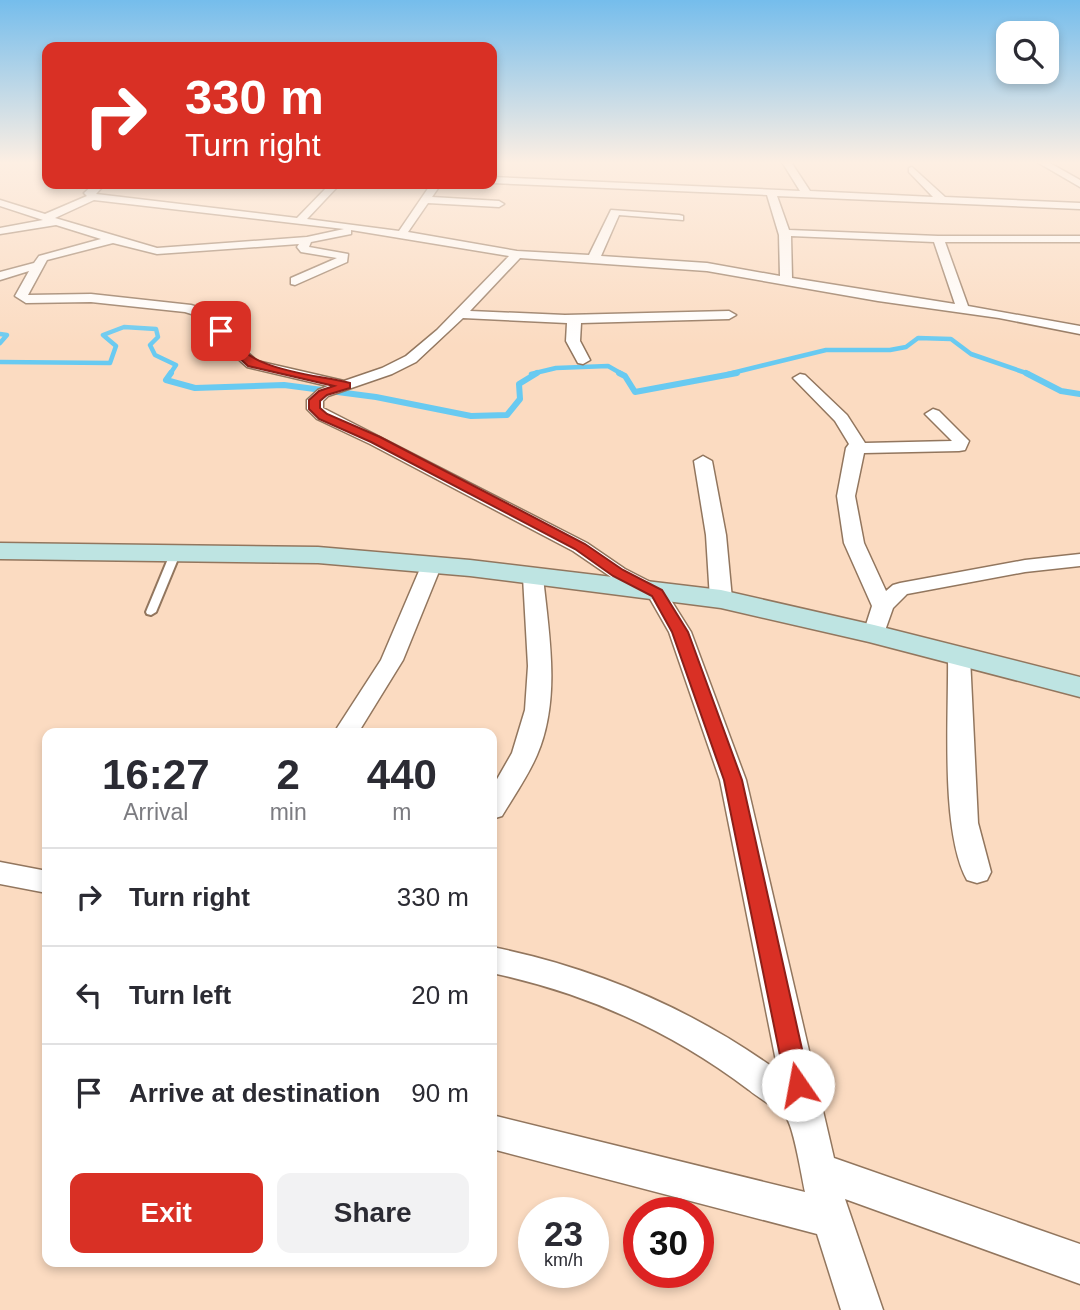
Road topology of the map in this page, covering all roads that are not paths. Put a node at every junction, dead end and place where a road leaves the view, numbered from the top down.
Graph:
1 (36, 223) edge
2 (61, 223) edge
3 (324, 223) edge
4 (409, 223) edge
5 (610, 223) edge
6 (782, 223) edge
7 (1008, 225) dead end
8 (368, 229) junction
9 (0, 231) edge
10 (786, 233) junction
11 (402, 234) junction
12 (1015, 237) junction
13 (938, 239) junction
14 (1080, 239) edge
15 (113, 240) junction
16 (307, 240) junction
17 (517, 254) junction
18 (593, 260) junction
19 (39, 265) junction
20 (0, 276) edge
21 (786, 280) junction
22 (295, 281) dead end
23 (962, 309) junction
24 (458, 314) junction
25 (729, 315) dead end
26 (574, 319) junction
27 (1080, 330) edge
28 (583, 360) dead end
29 (800, 378) dead end
30 (335, 389) junction
31 (933, 414) dead end
32 (854, 448) junction
33 (703, 461) dead end
34 (0, 551) edge
35 (175, 554) junction
36 (1080, 560) edge
37 (432, 564) junction
38 (533, 577) junction
39 (657, 593) junction
40 (720, 599) junction
41 (883, 606) junction
42 (150, 612) dead end
43 (874, 634) junction
44 (958, 657) junction
45 (1080, 687) edge
46 (348, 728) dead end
47 (497, 801) edge
48 (977, 872) dead end
49 (0, 873) edge
50 (42, 880) edge
51 (497, 961) edge
52 (803, 1110) junction
53 (497, 1133) edge
54 (819, 1171) junction
55 (831, 1218) junction
56 (1080, 1264) edge
57 (862, 1310) edge

1 - 9 street
2 - 15 street
3 - 8 street
4 - 11 street
5 - 18 street
6 - 10 street
7 - 12 street
8 - 11 street
8 - 16 street
10 - 13 street
10 - 21 street
11 - 17 street
12 - 13 street
12 - 14 street
13 - 23 street
15 - 16 street
15 - 19 street
16 - 22 street
17 - 18 street
17 - 24 street
18 - 21 street
19 - 20 street
19 - 30 street
21 - 23 street
23 - 27 street
24 - 26 street
24 - 30 street
25 - 26 street
26 - 28 street
29 - 32 street
30 - 39 street
31 - 32 street
32 - 41 street
33 - 40 street
34 - 35 street
35 - 37 street
35 - 42 lane
36 - 41 street
37 - 38 street
37 - 46 street
38 - 39 street
38 - 47 street
39 - 40 street
39 - 52 street
40 - 43 street
41 - 43 street
43 - 44 street
44 - 45 street
44 - 48 street
49 - 50 street
51 - 52 street
52 - 54 street
53 - 55 street
54 - 55 street
54 - 56 street
55 - 57 street

